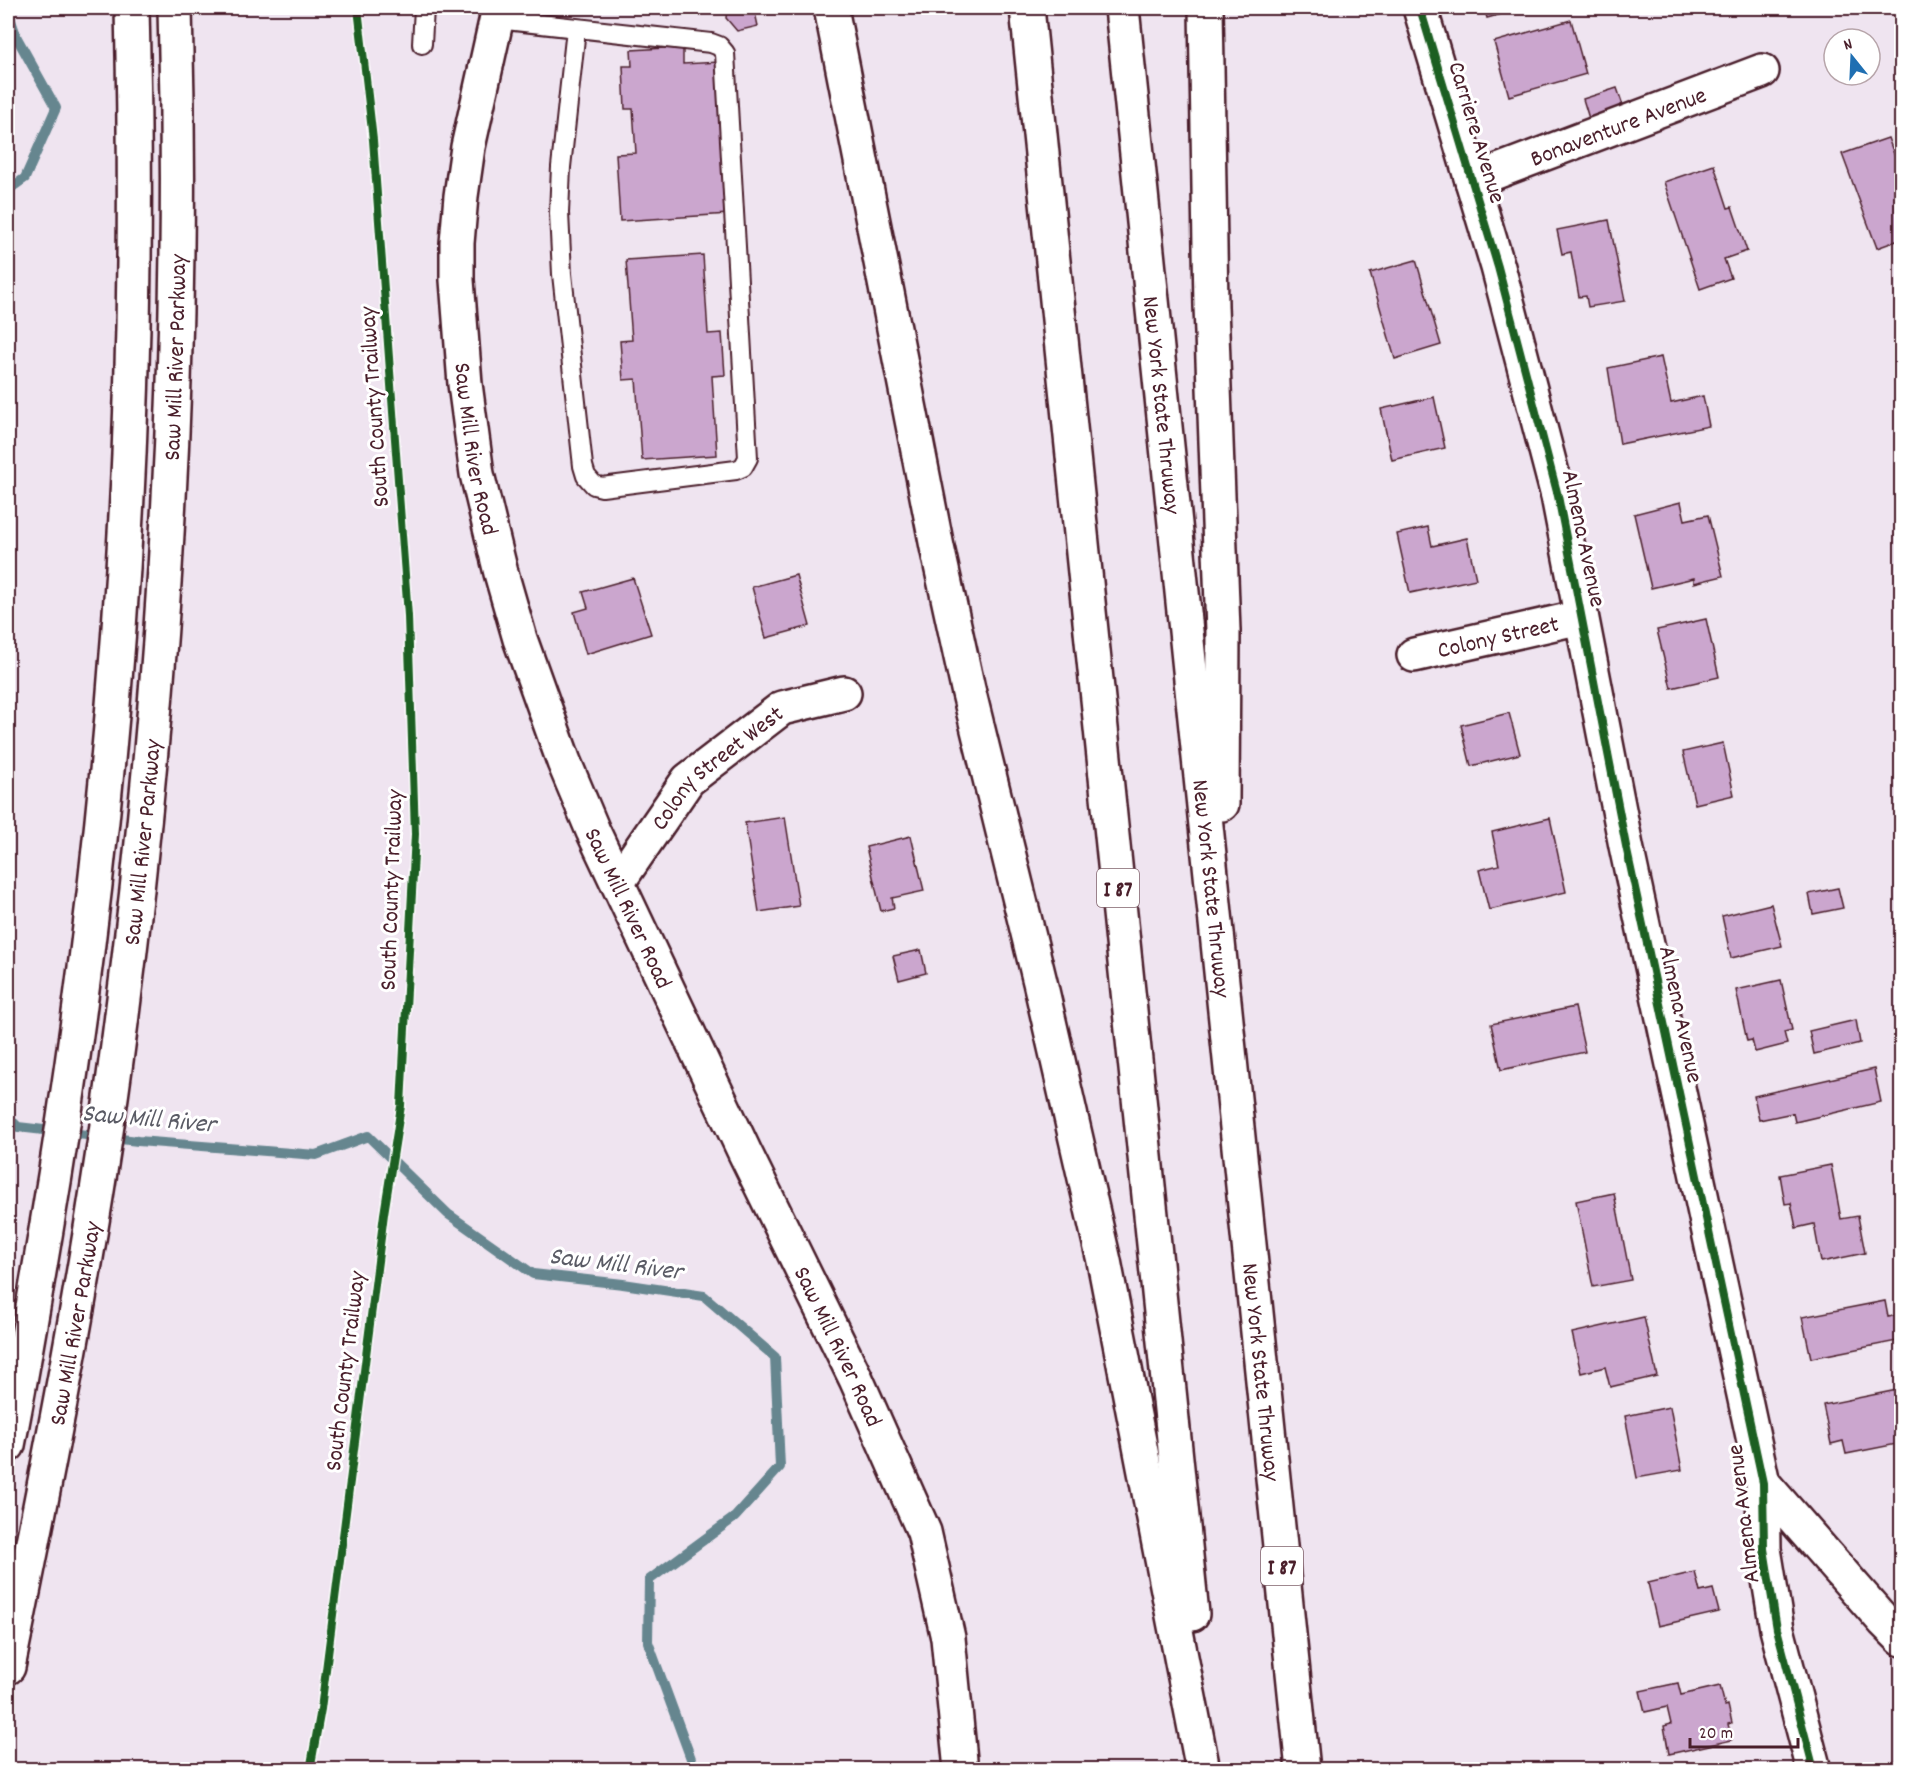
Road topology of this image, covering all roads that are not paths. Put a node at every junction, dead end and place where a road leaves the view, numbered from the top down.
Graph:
1 (132, 8) edge
2 (175, 8) edge
3 (424, 8) edge
4 (831, 8) edge
5 (1027, 8) edge
6 (1122, 8) edge
7 (1206, 8) edge
8 (1420, 8) edge
9 (498, 13) edge
10 (576, 29) junction
11 (422, 44) dead end
12 (1762, 71) dead end
13 (1472, 180) junction
14 (1498, 267) joint
15 (1581, 617) junction
16 (1414, 655) dead end
17 (844, 693) dead end
18 (618, 882) junction
19 (1221, 974) junction
20 (8, 1445) edge
21 (1763, 1483) junction
22 (1902, 1639) edge
23 (8, 1667) edge
24 (961, 1770) edge
25 (1203, 1770) edge
26 (1208, 1770) edge
27 (1303, 1770) edge
28 (1814, 1770) edge

1 - 20 main road, Saw Mill River Parkway
2 - 23 main road, Saw Mill River Parkway
3 - 11 lane
4 - 25 main road
5 - 26 main road, I 87
6 - 19 main road, New York State Thruway / I 87
7 - 19 main road
8 - 13 main road, Carriere Avenue
9 - 10 lane
9 - 18 main road, Saw Mill River Road
10 - 10 lane
12 - 13 main road, Bonaventure Avenue
13 - 14 main road, Carriere Avenue
14 - 15 main road, Almena Avenue
15 - 16 main road, Colony Street
15 - 21 main road, Almena Avenue
17 - 18 main road, Colony Street West
18 - 24 main road, Saw Mill River Road
19 - 27 main road, New York State Thruway / I 87
21 - 22 main road
21 - 28 main road, Almena Avenue

